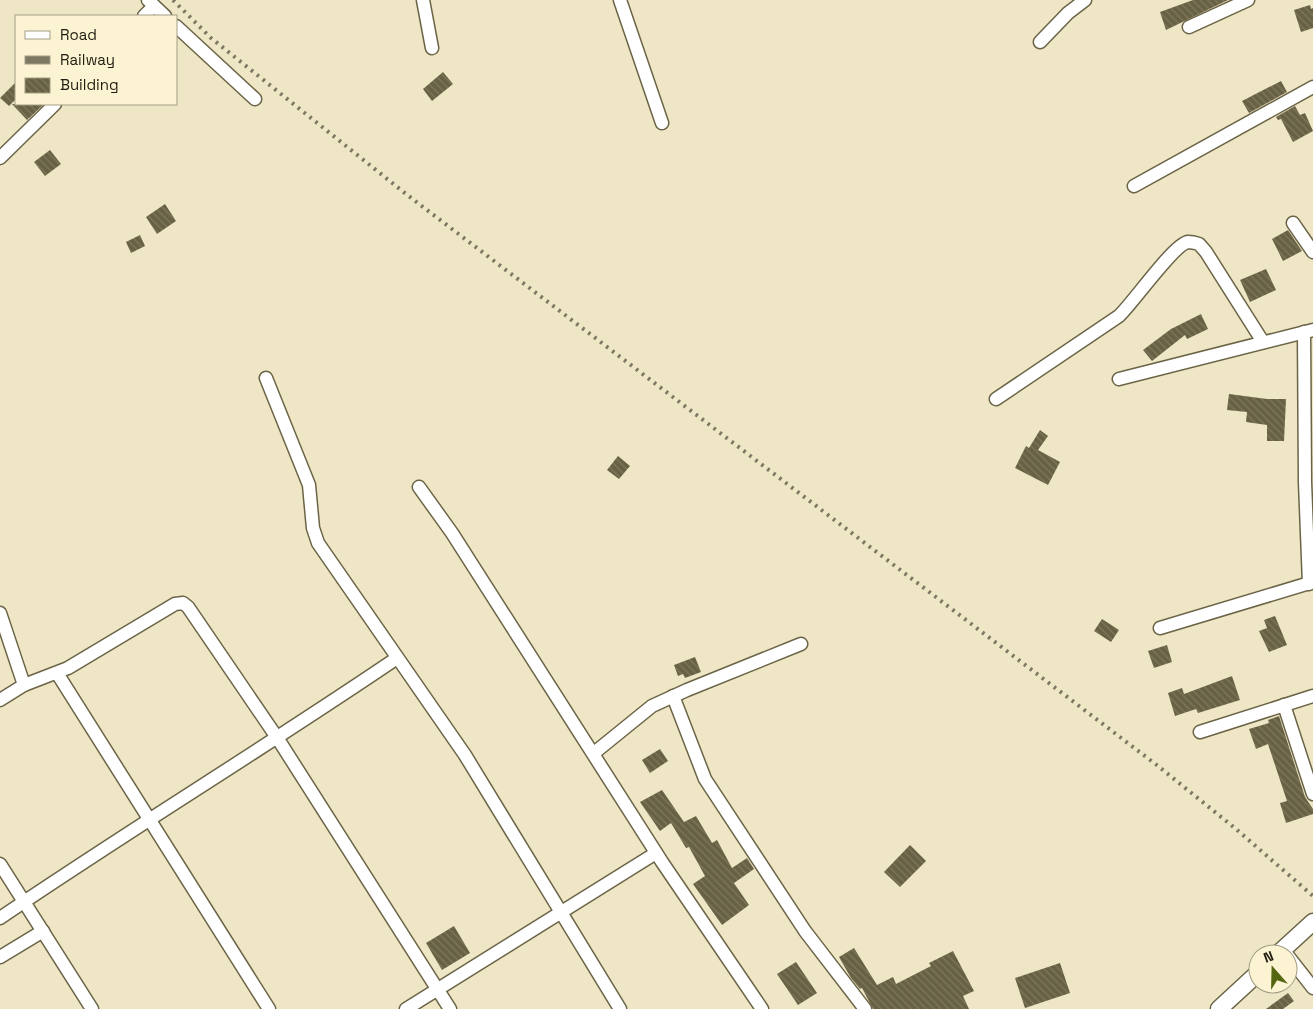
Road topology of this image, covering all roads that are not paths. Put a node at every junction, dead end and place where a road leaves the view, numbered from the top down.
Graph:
1 (422, 0) edge
2 (620, 0) edge
3 (1085, 0) edge
4 (1248, 0) edge
5 (151, 3) edge
6 (145, 15) edge
7 (164, 15) edge
8 (178, 28) edge
9 (1189, 28) dead end
10 (1040, 42) dead end
11 (432, 48) dead end
12 (1313, 87) edge
13 (255, 99) dead end
14 (54, 105) edge
15 (662, 123) dead end
16 (0, 158) edge
17 (1134, 186) dead end
18 (1294, 223) dead end
19 (1313, 252) edge
20 (1308, 331) edge
21 (1263, 342) junction
22 (266, 378) dead end
23 (1119, 380) dead end
24 (996, 399) dead end
25 (418, 487) dead end
26 (1311, 583) edge
27 (0, 612) edge
28 (1160, 628) dead end
29 (801, 644) dead end
30 (397, 658) junction
31 (57, 673) junction
32 (24, 685) junction
33 (673, 696) junction
34 (1313, 696) edge
35 (0, 700) edge
36 (1284, 705) junction
37 (1200, 732) dead end
38 (278, 739) junction
39 (594, 753) junction
40 (1313, 794) edge
41 (148, 820) junction
42 (656, 853) junction
43 (0, 864) edge
44 (24, 901) junction
45 (562, 911) junction
46 (0, 918) edge
47 (1313, 922) edge
48 (43, 930) junction
49 (1292, 944) edge
50 (0, 957) edge
51 (1298, 970) edge
52 (1248, 982) edge
53 (1313, 988) edge
54 (437, 989) junction
55 (92, 1009) edge
56 (269, 1009) edge
57 (406, 1009) edge
58 (450, 1009) edge
59 (620, 1009) edge
60 (762, 1009) edge
61 (865, 1009) edge
62 (1219, 1009) edge

1 - 11 street
2 - 15 street
3 - 10 street
4 - 9 street
5 - 6 street
5 - 7 street
8 - 13 street
12 - 17 street
14 - 16 street
18 - 19 street
20 - 21 street
20 - 26 street
21 - 23 street
21 - 24 street
22 - 30 street
25 - 39 street
26 - 28 street
27 - 32 street
29 - 33 street
30 - 38 street
30 - 45 street
31 - 32 street
31 - 38 street
31 - 41 street
32 - 35 street
33 - 39 street
33 - 61 street
34 - 36 street
36 - 37 street
36 - 40 street
38 - 41 street
38 - 54 street
39 - 42 street
41 - 44 street
41 - 56 street
42 - 45 street
42 - 60 street
43 - 44 street
44 - 46 street
44 - 48 street
45 - 54 street
45 - 59 street
47 - 49 street
48 - 50 street
48 - 55 street
51 - 53 street
52 - 62 street
54 - 57 street
54 - 58 street

